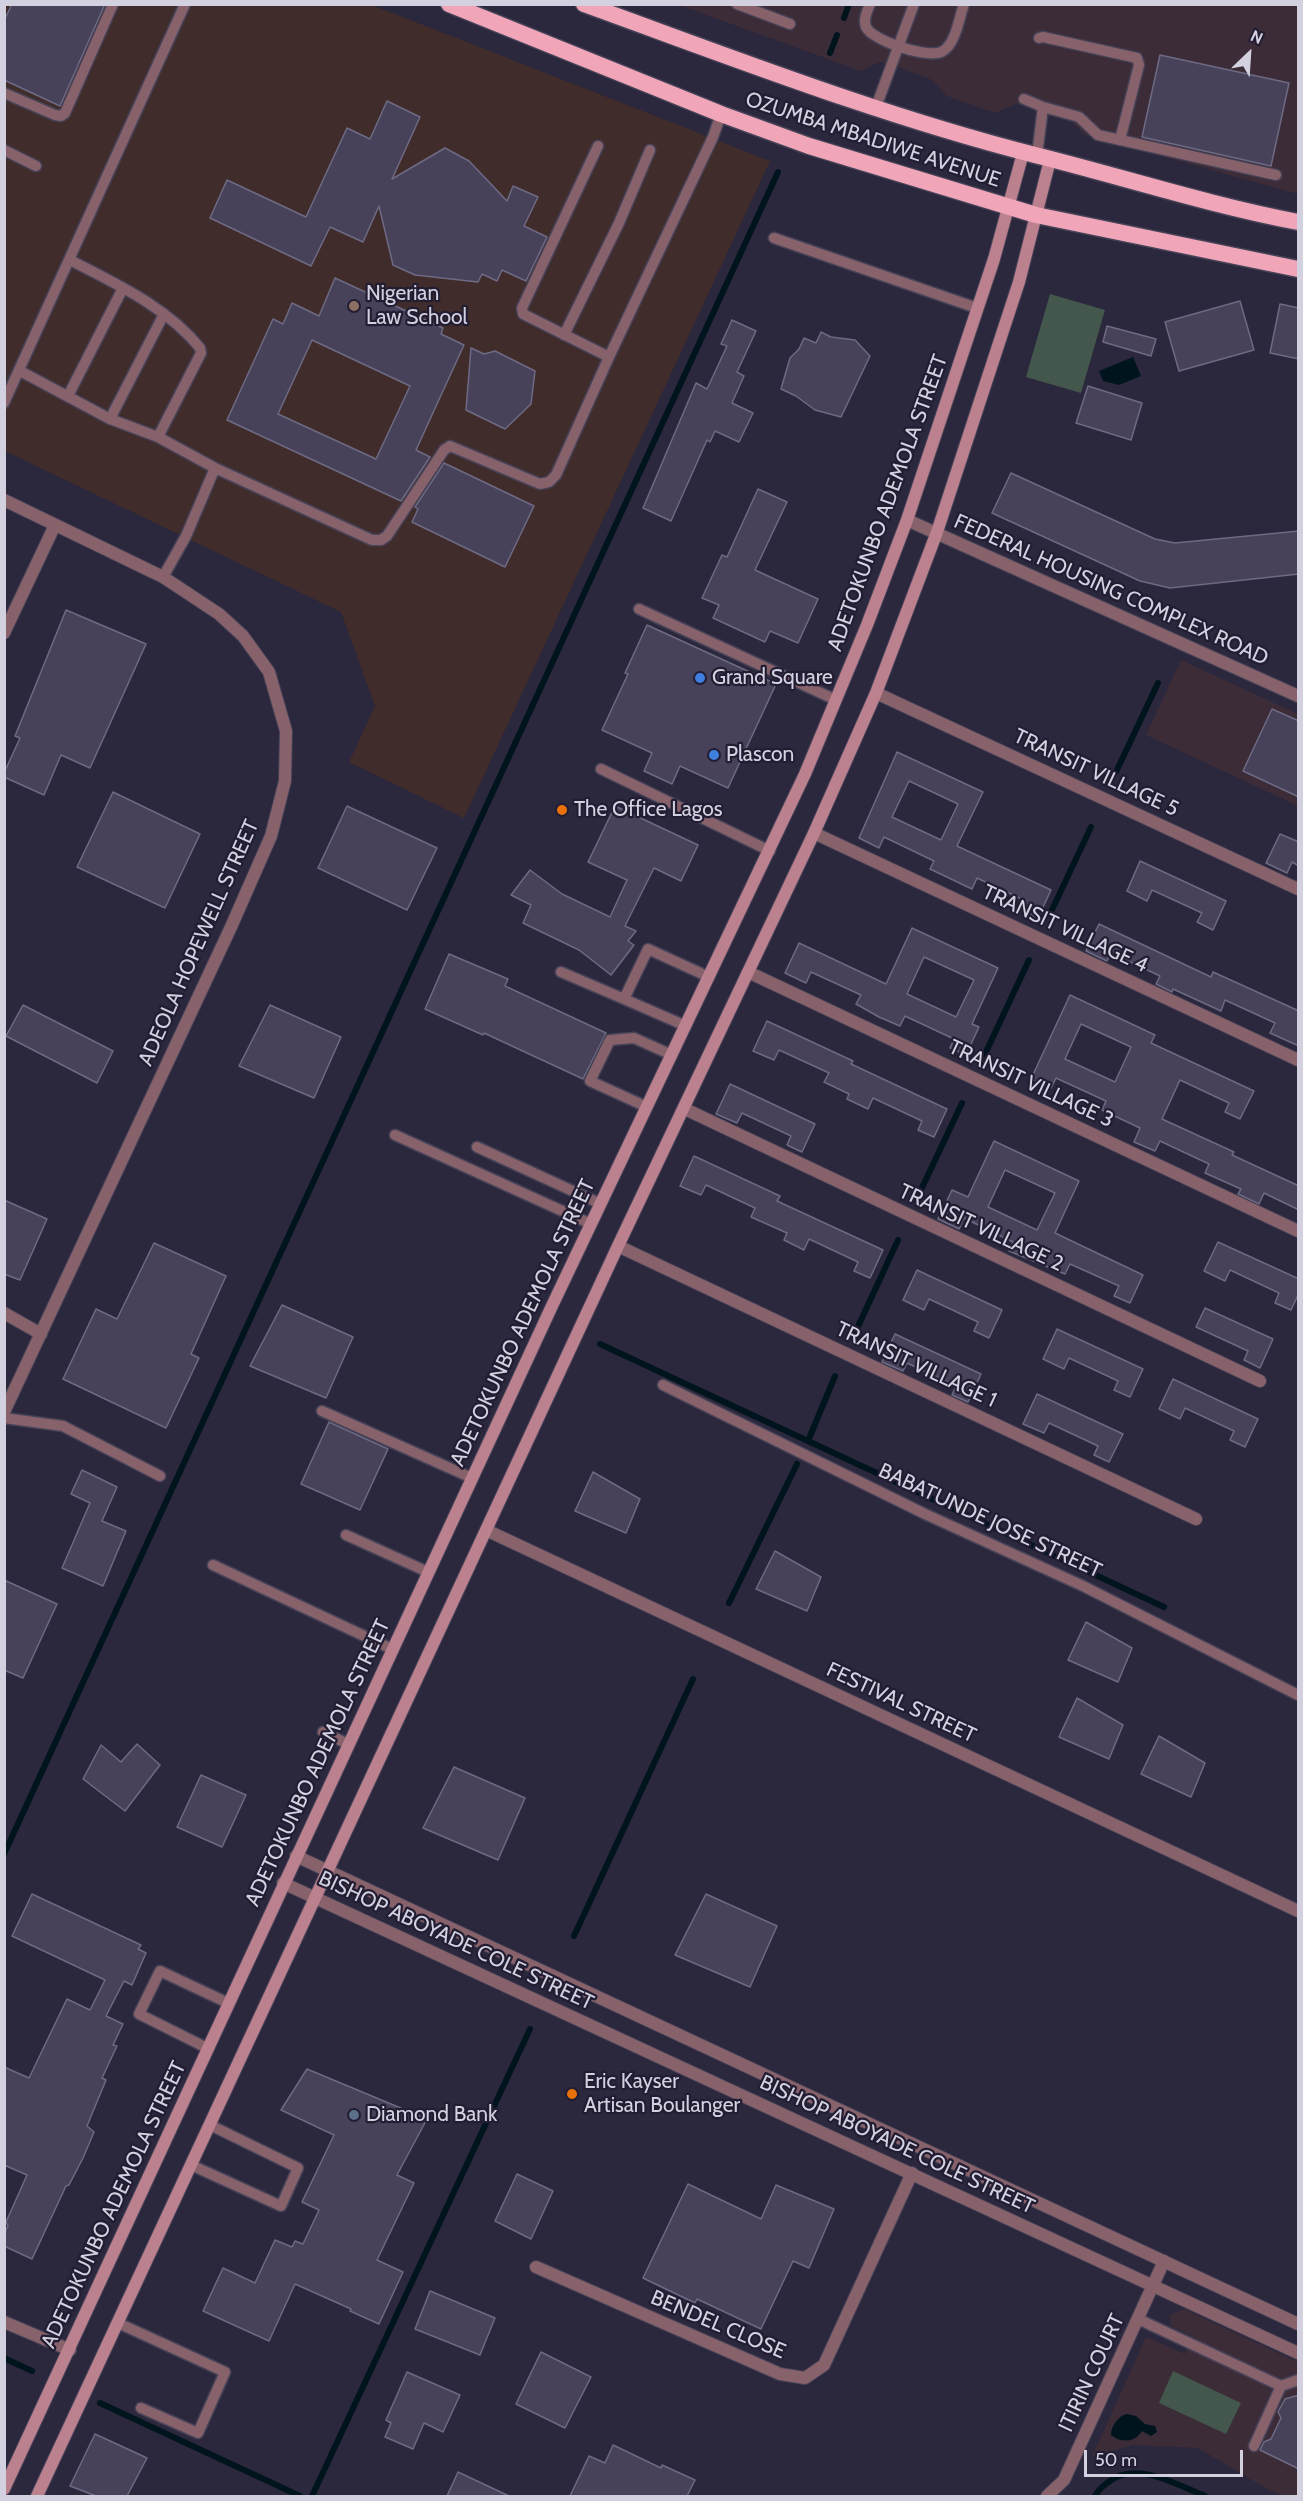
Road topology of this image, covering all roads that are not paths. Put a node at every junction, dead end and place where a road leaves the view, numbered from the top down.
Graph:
1 (113, 4) edge
2 (185, 4) edge
3 (449, 4) edge
4 (584, 4) edge
5 (737, 4) edge
6 (870, 4) edge
7 (914, 4) edge
8 (964, 4) edge
9 (790, 24) dead end
10 (1039, 39) dead end
11 (899, 46) junction
12 (4, 93) edge
13 (1024, 99) dead end
14 (876, 107) junction
15 (1043, 107) junction
16 (721, 114) junction
17 (1120, 140) junction
18 (598, 146) dead end
19 (4, 150) edge
20 (650, 150) dead end
21 (1036, 156) junction
22 (36, 166) dead end
23 (1276, 176) dead end
24 (1008, 207) junction
25 (1036, 215) junction
26 (1299, 222) edge
27 (774, 238) dead end
28 (70, 260) junction
29 (1299, 269) edge
30 (123, 288) junction
31 (977, 308) junction
32 (164, 314) junction
33 (564, 335) junction
34 (609, 357) junction
35 (20, 370) junction
36 (68, 396) junction
37 (4, 403) edge
38 (110, 419) junction
39 (158, 437) junction
40 (215, 468) junction
41 (4, 500) edge
42 (907, 520) junction
43 (56, 525) junction
44 (937, 532) junction
45 (164, 578) junction
46 (639, 609) dead end
47 (4, 633) edge
48 (876, 693) junction
49 (1299, 696) edge
50 (836, 700) junction
51 (601, 770) dead end
52 (814, 833) junction
53 (770, 851) junction
54 (1299, 889) edge
55 (561, 972) dead end
56 (748, 972) junction
57 (709, 977) junction
58 (624, 999) junction
59 (686, 1026) junction
60 (672, 1055) junction
61 (1299, 1060) edge
62 (647, 1107) junction
63 (684, 1109) junction
64 (395, 1135) dead end
65 (477, 1147) dead end
66 (601, 1204) junction
67 (591, 1224) junction
68 (1299, 1231) edge
69 (618, 1246) junction
70 (4, 1313) edge
71 (41, 1334) junction
72 (1260, 1381) dead end
73 (663, 1385) dead end
74 (322, 1411) dead end
75 (4, 1412) edge
76 (4, 1418) edge
77 (160, 1476) dead end
78 (472, 1478) junction
79 (1196, 1519) dead end
80 (486, 1530) junction
81 (346, 1535) dead end
82 (213, 1565) dead end
83 (428, 1572) junction
84 (392, 1648) junction
85 (1299, 1695) edge
86 (323, 1732) dead end
87 (348, 1744) junction
88 (296, 1856) junction
89 (328, 1871) junction
90 (283, 1883) junction
91 (315, 1898) junction
92 (1299, 1911) edge
93 (228, 2003) junction
94 (207, 2048) junction
95 (210, 2125) junction
96 (191, 2165) junction
97 (912, 2173) junction
98 (1164, 2260) junction
99 (536, 2267) dead end
100 (1152, 2285) junction
101 (1138, 2319) junction
102 (4, 2322) edge
103 (118, 2322) junction
104 (1299, 2324) edge
105 (70, 2350) junction
106 (1299, 2353) edge
107 (1299, 2380) edge
108 (1281, 2386) junction
109 (141, 2408) dead end
110 (1254, 2446) dead end
111 (4, 2488) edge
112 (37, 2496) edge
113 (1047, 2496) edge

1 - 12 lane
2 - 28 lane
3 - 16 highway, OZUMBA MBADIWE AVENUE
4 - 14 highway, OZUMBA MBADIWE AVENUE
5 - 9 lane
6 - 11 lane
7 - 11 lane
8 - 11 lane
10 - 17 lane
11 - 14 lane
13 - 15 lane
14 - 21 highway, OZUMBA MBADIWE AVENUE
15 - 17 lane
15 - 21 lane
16 - 24 highway, OZUMBA MBADIWE AVENUE
16 - 34 lane
17 - 23 lane
18 - 33 lane
19 - 22 lane
20 - 33 lane
21 - 24 main road, ADETOKUNBO ADEMOLA STREET
21 - 25 main road
21 - 26 highway, OZUMBA MBADIWE AVENUE
24 - 25 highway, OZUMBA MBADIWE AVENUE
24 - 31 main road, ADETOKUNBO ADEMOLA STREET
25 - 29 highway, OZUMBA MBADIWE AVENUE
25 - 44 main road
27 - 31 lane
28 - 30 lane
28 - 35 lane
30 - 32 lane
30 - 36 lane
31 - 42 main road, ADETOKUNBO ADEMOLA STREET
32 - 38 lane
32 - 39 lane
33 - 34 lane
34 - 40 lane
35 - 36 lane
35 - 37 lane
36 - 38 lane
38 - 39 lane
39 - 40 lane
40 - 45 lane
41 - 43 street, ADEOLA HOPEWELL STREET
42 - 44 street, FEDERAL HOUSING COMPLEX ROAD
42 - 50 main road, ADETOKUNBO ADEMOLA STREET
43 - 45 street, ADEOLA HOPEWELL STREET
43 - 47 street
44 - 48 main road
44 - 49 street, FEDERAL HOUSING COMPLEX ROAD
45 - 71 street, ADEOLA HOPEWELL STREET
46 - 50 lane
48 - 52 main road
48 - 54 street, TRANSIT VILLAGE 5
50 - 53 main road, ADETOKUNBO ADEMOLA STREET
51 - 53 lane
52 - 56 main road
52 - 61 street, TRANSIT VILLAGE 4
53 - 57 main road, ADETOKUNBO ADEMOLA STREET
55 - 58 lane
56 - 63 main road
56 - 68 street, TRANSIT VILLAGE 3
57 - 58 lane
57 - 59 main road, ADETOKUNBO ADEMOLA STREET
58 - 59 lane
59 - 60 main road, ADETOKUNBO ADEMOLA STREET
60 - 62 main road, ADETOKUNBO ADEMOLA STREET
60 - 62 lane
62 - 66 main road, ADETOKUNBO ADEMOLA STREET
63 - 69 main road
63 - 72 street, TRANSIT VILLAGE 2
64 - 67 lane
65 - 66 lane
66 - 67 main road, ADETOKUNBO ADEMOLA STREET
67 - 78 main road, ADETOKUNBO ADEMOLA STREET
69 - 79 street, TRANSIT VILLAGE 1
69 - 80 main road
70 - 71 street
71 - 75 street, ADEOLA HOPEWELL STREET
73 - 85 lane, BABATUNDE JOSE STREET
74 - 78 lane
76 - 77 lane
78 - 83 main road, ADETOKUNBO ADEMOLA STREET
80 - 89 main road
80 - 92 street, FESTIVAL STREET
81 - 83 lane
82 - 84 lane
83 - 84 main road, ADETOKUNBO ADEMOLA STREET
84 - 87 main road, ADETOKUNBO ADEMOLA STREET
86 - 87 lane
87 - 88 main road, ADETOKUNBO ADEMOLA STREET
88 - 89 street, BISHOP ABOYADE COLE STREET
88 - 90 main road, ADETOKUNBO ADEMOLA STREET
89 - 91 main road
89 - 98 street, BISHOP ABOYADE COLE STREET
90 - 91 street, BISHOP ABOYADE COLE STREET
90 - 93 main road, ADETOKUNBO ADEMOLA STREET
91 - 95 main road
91 - 97 street, BISHOP ABOYADE COLE STREET
93 - 94 main road, ADETOKUNBO ADEMOLA STREET
93 - 94 lane
94 - 105 main road, ADETOKUNBO ADEMOLA STREET
95 - 96 main road
95 - 96 lane
96 - 103 main road
97 - 99 street, BENDEL CLOSE
97 - 100 street, BISHOP ABOYADE COLE STREET
98 - 100 street, ITIRIN COURT
98 - 104 street, BISHOP ABOYADE COLE STREET
100 - 101 street, ITIRIN COURT
100 - 106 street, BISHOP ABOYADE COLE STREET
101 - 108 lane
101 - 113 street, ITIRIN COURT
102 - 105 street
103 - 109 lane
103 - 112 main road
105 - 111 main road, ADETOKUNBO ADEMOLA STREET
107 - 108 lane
108 - 110 lane

